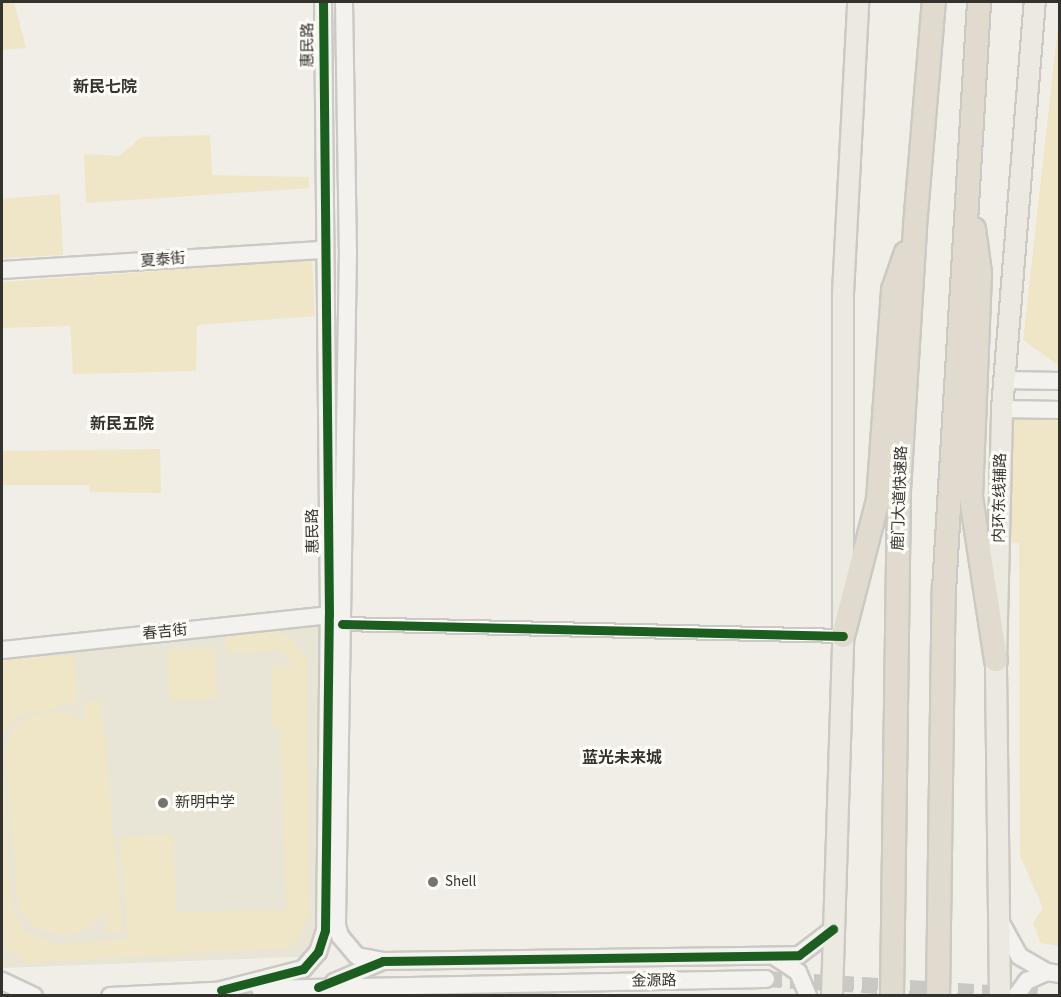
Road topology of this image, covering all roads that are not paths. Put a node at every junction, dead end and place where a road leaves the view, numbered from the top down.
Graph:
1 (323, 2) edge
2 (344, 2) edge
3 (858, 2) edge
4 (934, 2) edge
5 (979, 2) edge
6 (1035, 2) edge
7 (967, 181) junction
8 (915, 226) junction
9 (324, 250) junction
10 (2, 270) edge
11 (1004, 380) junction
12 (1059, 381) edge
13 (1002, 409) junction
14 (1059, 410) edge
15 (335, 619) junction
16 (843, 636) junction
17 (2, 650) edge
18 (996, 660) junction
19 (1001, 923) junction
20 (833, 929) junction
21 (774, 956) junction
22 (383, 961) junction
23 (1053, 973) edge
24 (766, 979) tunnel mouth
25 (2, 981) edge
26 (318, 987) junction
27 (220, 990) junction
28 (34, 996) edge
29 (111, 996) edge
30 (808, 996) edge
31 (832, 996) edge
32 (892, 996) edge
33 (938, 996) edge
34 (1000, 996) edge
35 (1016, 996) edge

1 - 9 street, 惠民路
2 - 15 street, 惠民路
3 - 16 main road
4 - 8 highway, 鹿门大道快速路
5 - 7 highway
6 - 11 main road, 内环东线辅路
7 - 18 highway
7 - 33 highway
8 - 16 highway
8 - 32 highway, 鹿门大道快速路
9 - 10 street, 夏泰街
9 - 15 street, 惠民路
11 - 12 street
11 - 13 main road, 内环东线辅路
13 - 14 street
13 - 18 main road, 内环东线辅路
15 - 16 street
15 - 17 street, 春吉街
15 - 22 street, 惠民路
15 - 27 street, 惠民路
16 - 20 main road
18 - 19 main road, 内环东线辅路
19 - 23 street
19 - 34 main road, 内环东线辅路
20 - 21 street
20 - 31 main road
21 - 22 street
21 - 30 street
22 - 26 street
23 - 35 street
24 - 26 street, 金源路
25 - 28 street
26 - 27 street, 金源路
27 - 29 street, 金源路

